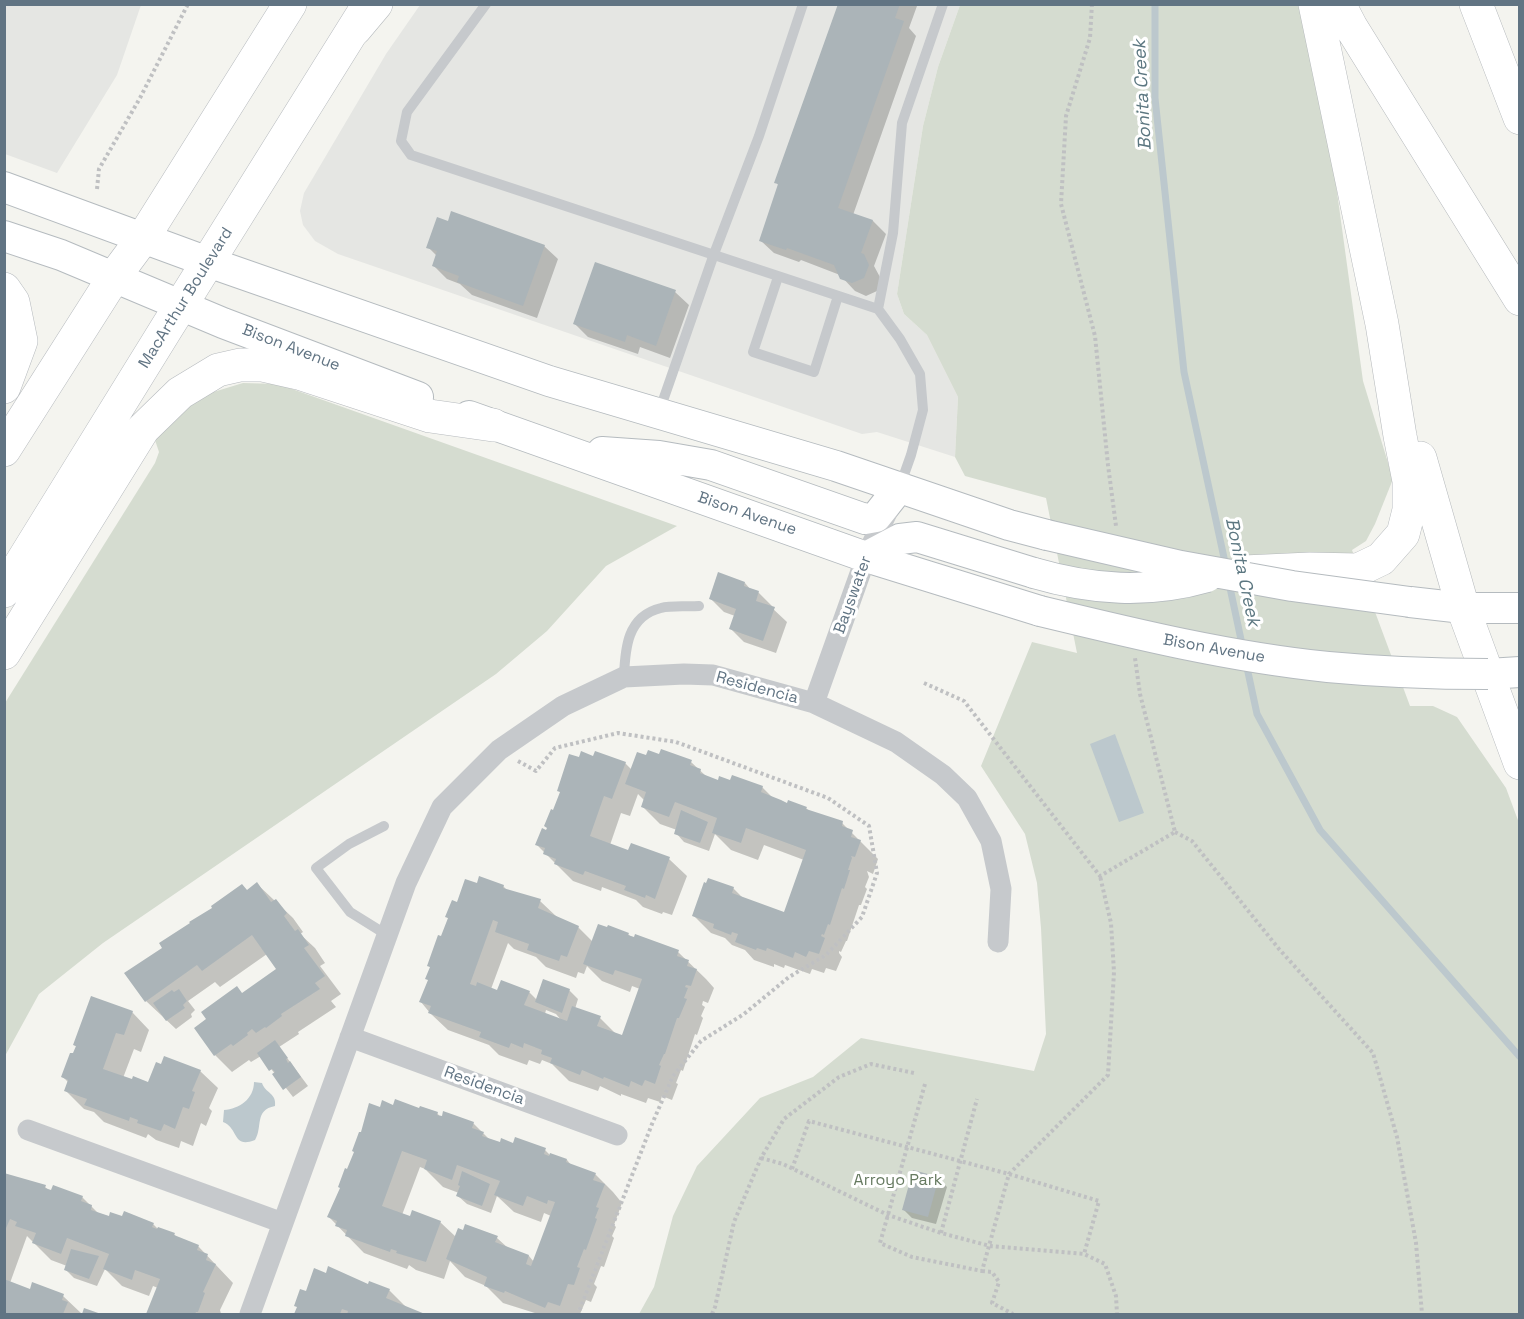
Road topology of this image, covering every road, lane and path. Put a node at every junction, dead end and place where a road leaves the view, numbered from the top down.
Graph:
1 (188, 4) edge
2 (290, 4) edge
3 (376, 4) edge
4 (486, 4) edge
5 (803, 4) edge
6 (943, 4) edge
7 (1315, 4) edge
8 (1340, 4) edge
9 (1476, 4) edge
10 (362, 17) edge
11 (1520, 118) edge
12 (4, 187) edge
13 (97, 189) dead end
14 (4, 236) edge
15 (143, 238) junction
16 (714, 254) junction
17 (208, 262) junction
18 (114, 277) junction
19 (778, 277) junction
20 (4, 289) edge
21 (838, 296) junction
22 (1520, 299) edge
23 (180, 305) junction
24 (878, 309) junction
25 (1382, 324) junction
26 (4, 387) edge
27 (658, 412) junction
28 (493, 425) junction
29 (4, 450) edge
30 (565, 451) junction
31 (898, 488) junction
32 (866, 557) junction
33 (1221, 573) junction
34 (4, 591) edge
35 (699, 606) dead end
36 (1463, 608) junction
37 (1520, 609) edge
38 (4, 653) edge
39 (1504, 673) edge
40 (624, 677) junction
41 (814, 704) junction
42 (1520, 763) edge
43 (536, 771) dead end
44 (384, 826) dead end
45 (1175, 832) dead end
46 (1100, 876) dead end
47 (387, 935) junction
48 (998, 942) dead end
49 (351, 1037) junction
50 (914, 1073) dead end
51 (925, 1084) dead end
52 (977, 1099) dead end
53 (28, 1130) dead end
54 (617, 1135) dead end
55 (907, 1147) junction
56 (761, 1158) junction
57 (959, 1161) junction
58 (792, 1169) junction
59 (1009, 1174) junction
60 (888, 1215) junction
61 (283, 1223) junction
62 (940, 1233) junction
63 (990, 1246) junction
64 (1084, 1254) junction
65 (982, 1271) junction
66 (250, 1314) edge
67 (578, 1314) edge
68 (712, 1314) edge
69 (1013, 1314) edge
70 (1117, 1314) edge
71 (1422, 1314) edge

1 - 13 path
2 - 15 main road
3 - 10 main road, MacArthur Boulevard
4 - 16 lane
5 - 16 lane
6 - 24 lane
7 - 25 main road
8 - 22 main road
9 - 11 main road
10 - 17 main road, MacArthur Boulevard
12 - 15 main road
14 - 18 main road, Bison Avenue
15 - 17 main road
15 - 18 main road
16 - 19 lane
16 - 27 lane
17 - 23 main road, MacArthur Boulevard
17 - 27 main road
18 - 23 main road, Bison Avenue
18 - 29 main road
19 - 21 lane
19 - 21 lane
20 - 26 main road
21 - 24 lane
23 - 28 main road, Bison Avenue
23 - 34 main road, MacArthur Boulevard
24 - 31 lane
25 - 33 main road, bridge
25 - 36 main road
27 - 31 main road
28 - 30 main road, Bison Avenue
28 - 38 main road
30 - 31 main road
30 - 32 main road, Bison Avenue
31 - 32 street, Bayswater
31 - 33 main road, bridge
32 - 33 main road, bridge
32 - 39 main road, Bison Avenue, bridge
32 - 41 street, Bayswater
33 - 36 main road, bridge
35 - 40 lane
36 - 37 main road
36 - 39 main road
39 - 42 main road
40 - 41 street, Residencia
40 - 47 street, Residencia
41 - 48 street, Residencia
43 - 67 path
44 - 47 lane
45 - 71 path
46 - 59 path
47 - 49 street, Residencia
49 - 54 street, Residencia
49 - 61 street, Residencia
50 - 56 path
51 - 55 path
52 - 57 path
53 - 61 street
55 - 57 path
55 - 58 path
55 - 60 path
56 - 58 path
56 - 68 path
57 - 59 path
57 - 62 path
58 - 60 path
59 - 63 path
59 - 64 path
60 - 62 path
60 - 65 path
61 - 66 street, Residencia
62 - 63 path
63 - 64 path
63 - 65 path
64 - 70 path
65 - 69 path

